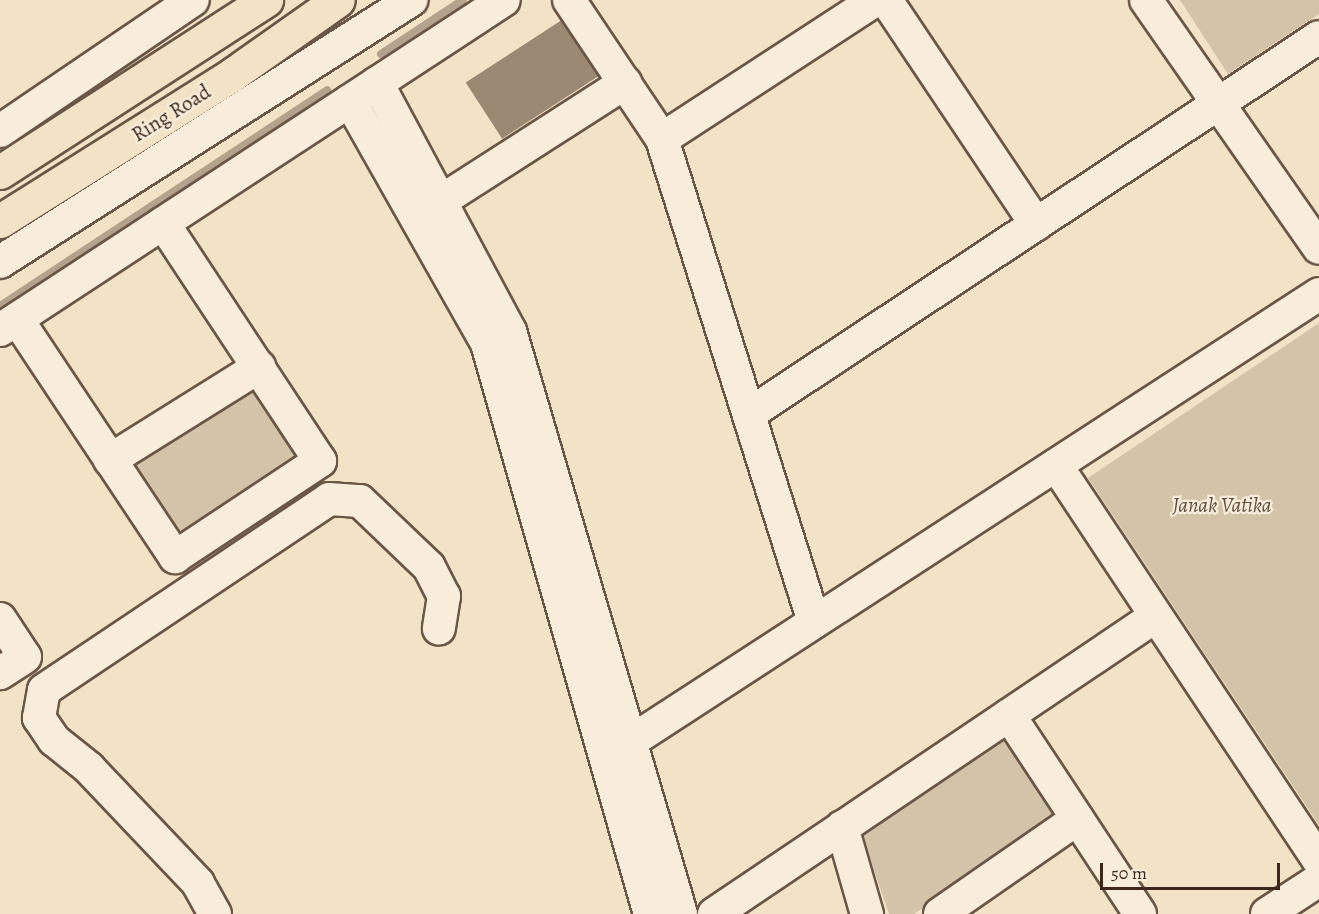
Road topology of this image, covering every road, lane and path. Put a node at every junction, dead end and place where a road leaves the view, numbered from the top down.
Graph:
1 (193, 0) edge
2 (266, 0) edge
3 (338, 0) edge
4 (412, 0) edge
5 (504, 0) edge
6 (569, 0) edge
7 (874, 0) edge
8 (886, 0) edge
9 (1146, 0) edge
10 (1319, 37) edge
11 (377, 83) junction
12 (625, 83) junction
13 (350, 100) junction
14 (1218, 104) junction
15 (0, 131) edge
16 (662, 139) junction
17 (0, 172) edge
18 (441, 201) junction
19 (0, 221) edge
20 (163, 223) junction
21 (1036, 224) junction
22 (1319, 248) edge
23 (0, 262) edge
24 (1319, 294) edge
25 (9, 324) edge
26 (259, 367) junction
27 (749, 414) junction
28 (110, 460) junction
29 (1056, 465) junction
30 (1156, 616) junction
31 (0, 619) edge
32 (814, 622) junction
33 (439, 629) dead end
34 (0, 673) edge
35 (1009, 715) junction
36 (630, 742) junction
37 (605, 758) junction
38 (1077, 819) junction
39 (842, 827) junction
40 (1319, 861) edge
41 (1319, 880) edge
42 (215, 914) edge
43 (650, 914) edge
44 (681, 914) edge
45 (714, 914) edge
46 (867, 914) edge
47 (940, 914) edge
48 (1140, 914) edge
49 (1267, 914) edge

1 - 15 street
2 - 17 highway, Ring Road
3 - 19 highway, Ring Road
4 - 23 street
5 - 11 street
6 - 12 street
7 - 16 street
8 - 21 street
9 - 14 street
10 - 14 street
11 - 13 street
11 - 18 street
12 - 16 street
12 - 18 street
13 - 20 street
13 - 37 street
14 - 21 street
14 - 22 street
16 - 27 street
18 - 36 street
20 - 25 street
20 - 26 street
21 - 27 street
24 - 29 street
25 - 28 street
26 - 28 street
26 - 28 street
27 - 32 street
29 - 30 street
29 - 32 street
30 - 35 street
30 - 40 street
31 - 34 street
32 - 36 street
33 - 42 street
35 - 38 street
35 - 39 street
36 - 37 street
36 - 44 street
37 - 43 street
38 - 47 street
38 - 48 street
39 - 45 street
39 - 46 street
41 - 49 street

